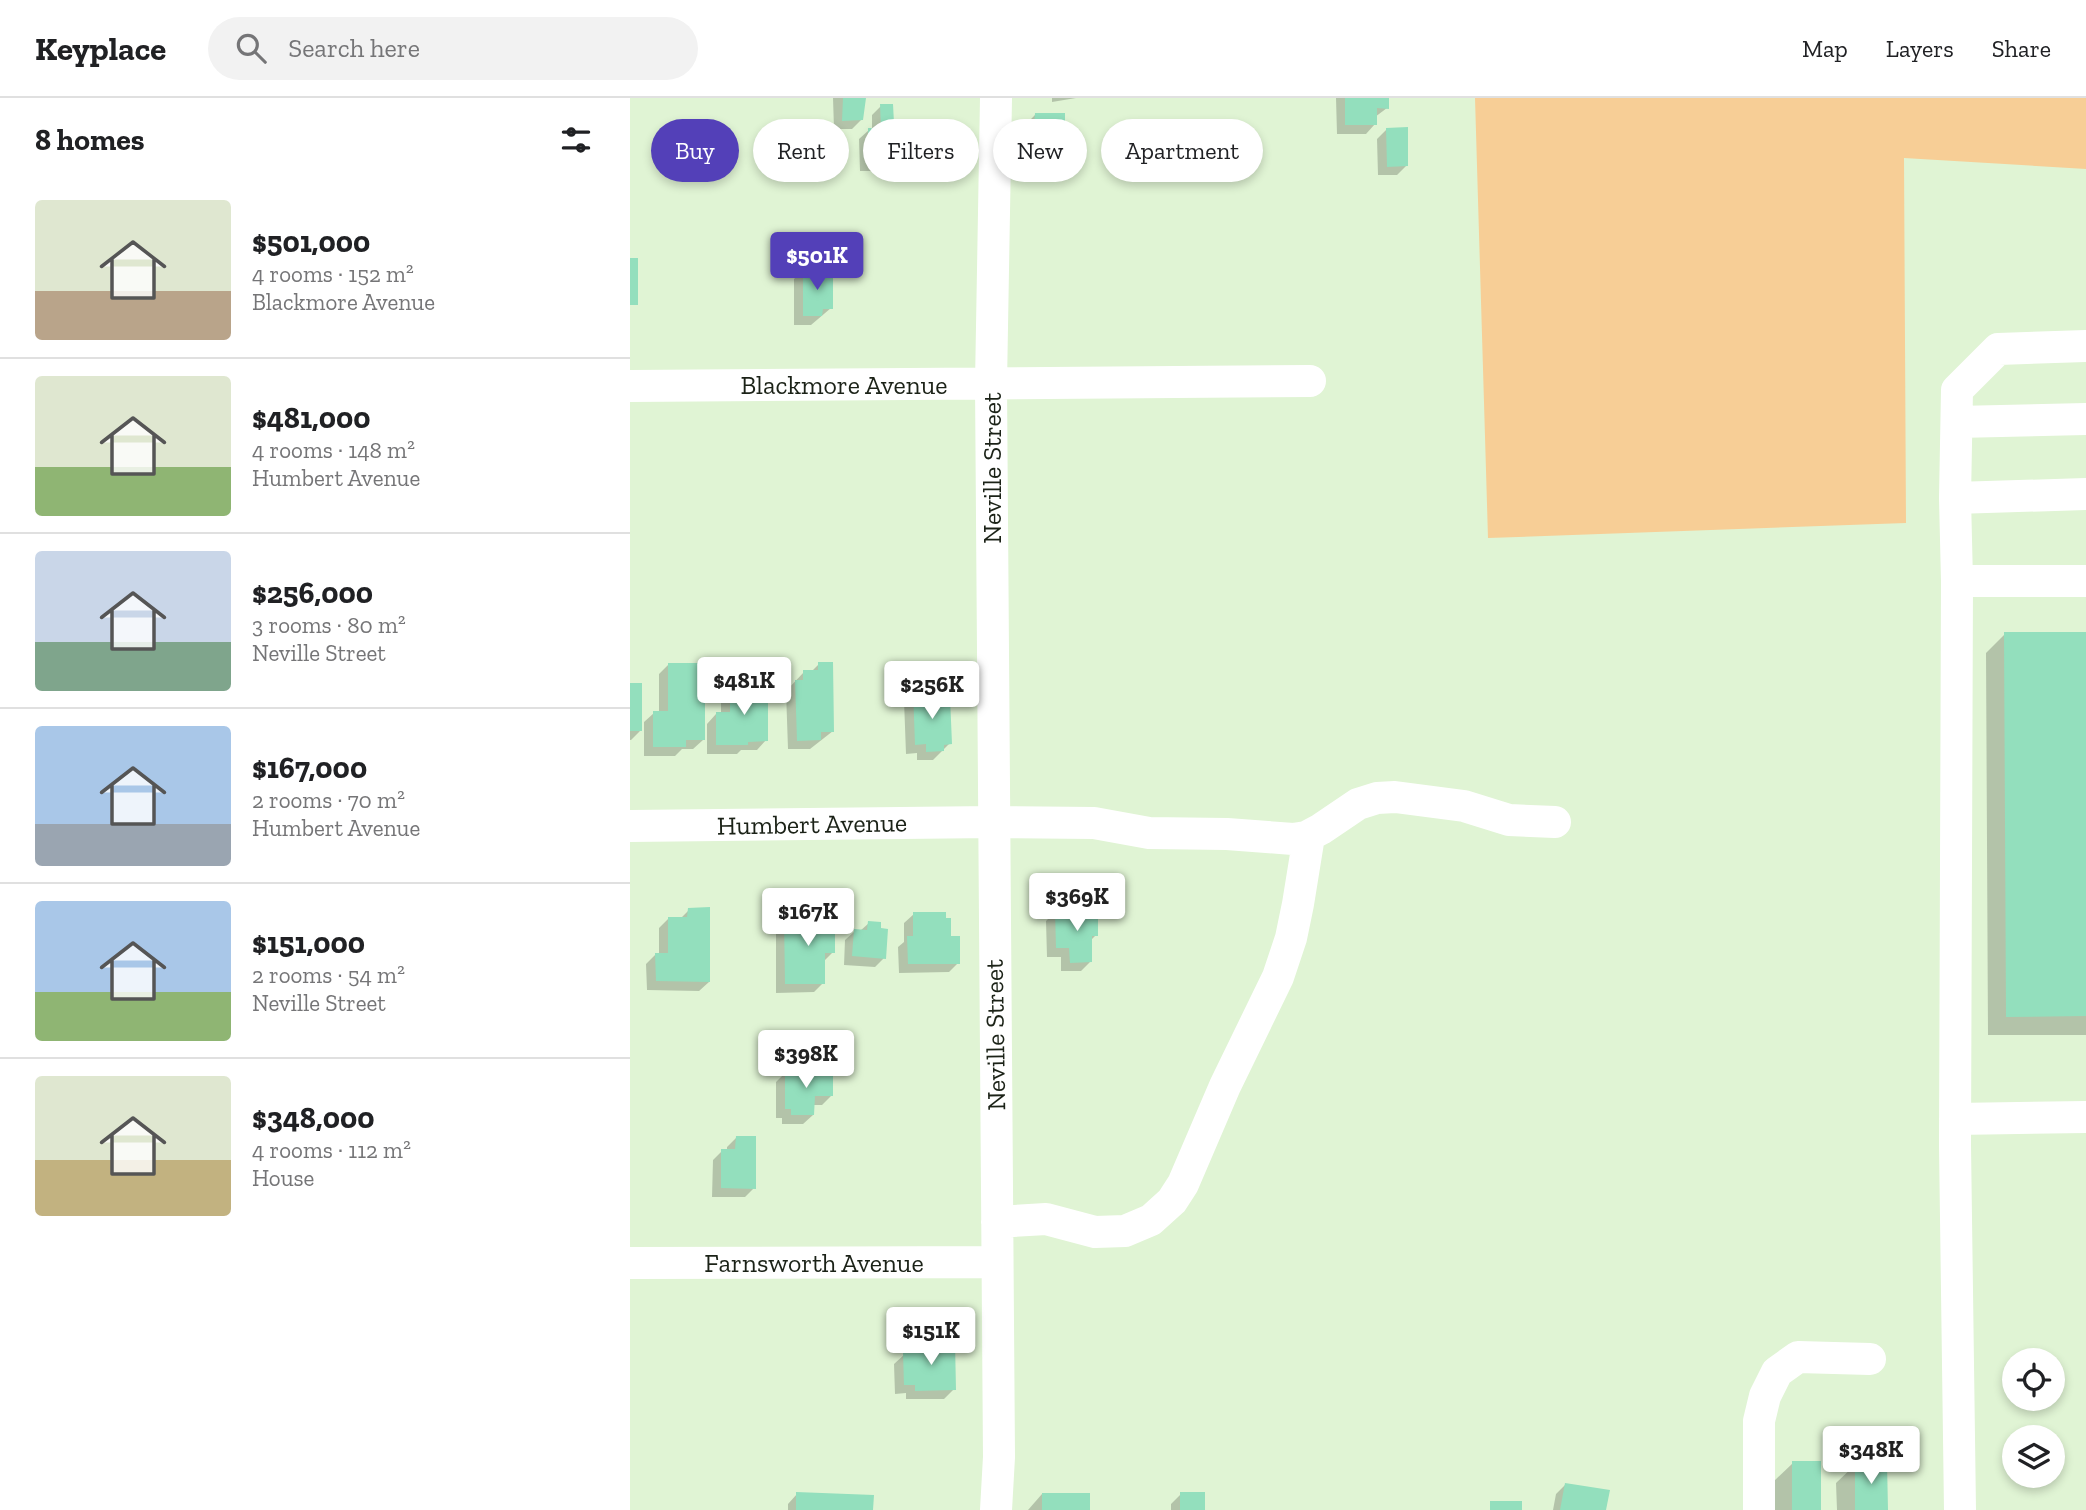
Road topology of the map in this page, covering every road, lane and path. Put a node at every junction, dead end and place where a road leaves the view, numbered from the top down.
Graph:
1 (996, 98) edge
2 (2086, 346) edge
3 (1310, 382) dead end
4 (991, 384) junction
5 (630, 386) edge
6 (2086, 419) edge
7 (1957, 422) junction
8 (2086, 494) edge
9 (1955, 498) junction
10 (1956, 581) junction
11 (2086, 581) edge
12 (993, 822) junction
13 (1555, 822) dead end
14 (630, 826) edge
15 (1308, 835) junction
16 (2086, 1117) edge
17 (1955, 1119) junction
18 (997, 1222) junction
19 (997, 1262) junction
20 (630, 1263) edge
21 (1870, 1359) dead end
22 (996, 1510) edge
23 (1759, 1510) edge
24 (1960, 1510) edge

1 - 4 street, Neville Street
2 - 7 street
3 - 4 street, Blackmore Avenue
4 - 5 street, Blackmore Avenue
4 - 12 street, Neville Street
6 - 7 street
7 - 9 street
8 - 9 street
9 - 10 street
10 - 11 street
10 - 17 street
12 - 14 street, Humbert Avenue
12 - 15 street, Humbert Avenue
12 - 18 street, Neville Street
13 - 15 street
15 - 18 street
16 - 17 street
17 - 24 street
18 - 19 street, Neville Street
19 - 20 street, Farnsworth Avenue
19 - 22 street, Neville Street
21 - 23 street

